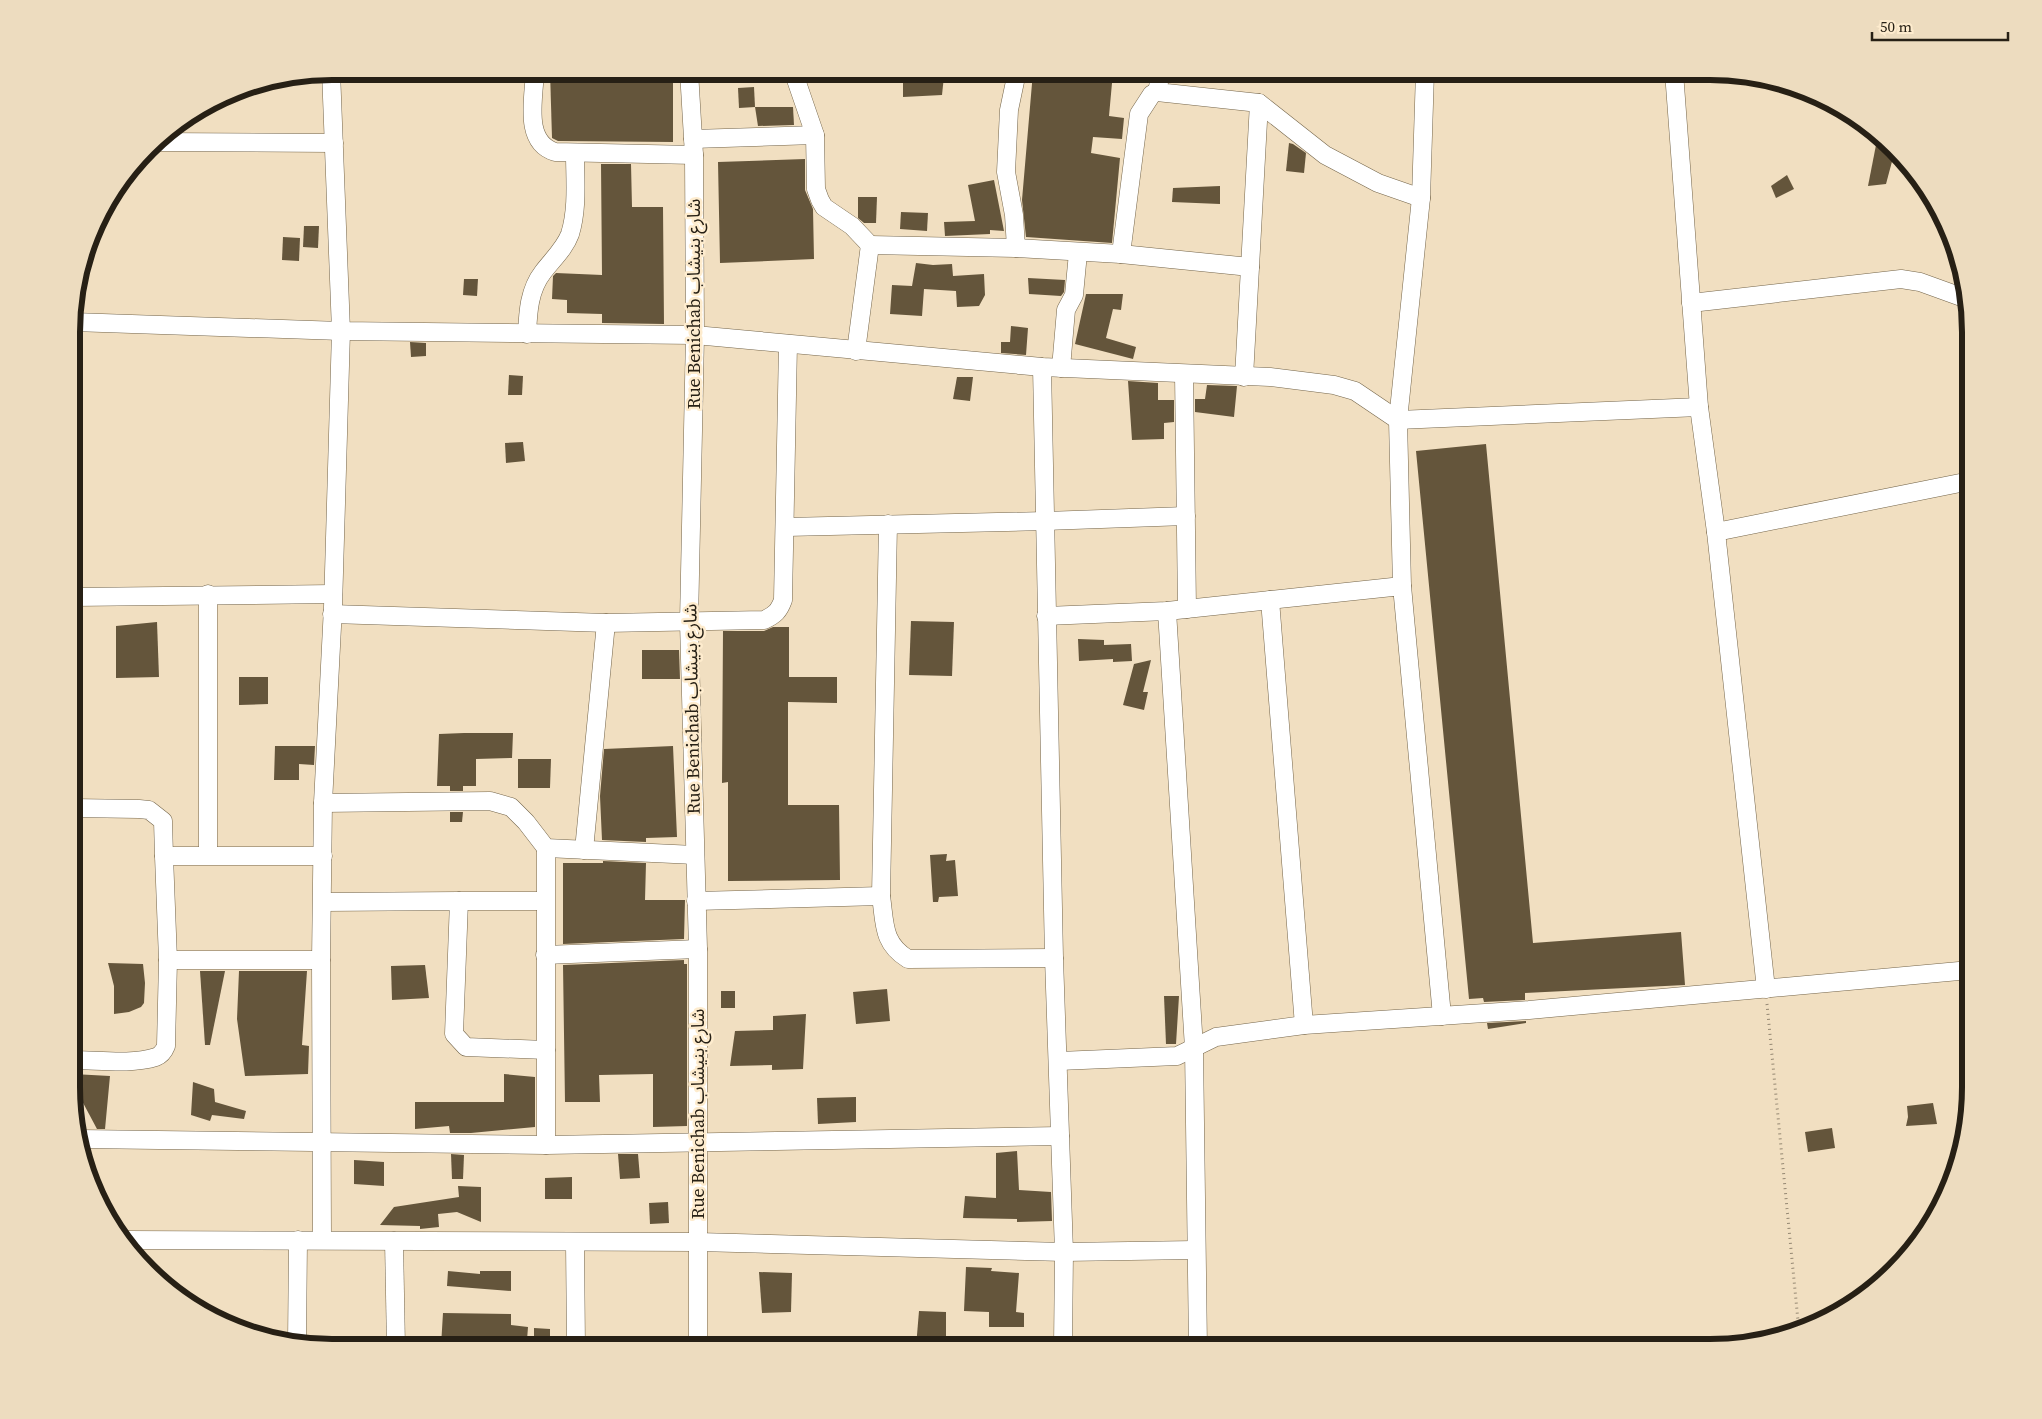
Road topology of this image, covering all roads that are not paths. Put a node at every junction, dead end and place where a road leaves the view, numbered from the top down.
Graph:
1 (331, 80) edge
2 (535, 80) edge
3 (690, 80) edge
4 (796, 80) edge
5 (1015, 80) edge
6 (1159, 80) edge
7 (1425, 80) edge
8 (1675, 80) edge
9 (1157, 92) junction
10 (1259, 102) junction
11 (815, 135) junction
12 (166, 142) edge
13 (334, 143) junction
14 (693, 147) junction
15 (575, 153) junction
16 (1421, 198) junction
17 (870, 246) junction
18 (1016, 248) junction
19 (1078, 253) junction
20 (1122, 254) junction
21 (1250, 267) junction
22 (1959, 295) edge
23 (1691, 303) junction
24 (81, 322) edge
25 (341, 331) junction
26 (527, 334) junction
27 (695, 336) junction
28 (788, 344) junction
29 (856, 351) junction
30 (1042, 367) junction
31 (1061, 368) junction
32 (1184, 374) junction
33 (1244, 377) junction
34 (1699, 407) junction
35 (1398, 420) junction
36 (1962, 483) edge
37 (1186, 516) junction
38 (1044, 522) junction
39 (888, 524) junction
40 (786, 527) junction
41 (1716, 532) junction
42 (1402, 586) junction
43 (208, 594) junction
44 (333, 594) junction
45 (80, 598) edge
46 (1270, 600) junction
47 (1187, 609) junction
48 (1167, 611) junction
49 (332, 614) junction
50 (1046, 616) junction
51 (689, 622) junction
52 (606, 623) junction
53 (323, 803) junction
54 (80, 808) edge
55 (546, 848) junction
56 (584, 850) junction
57 (208, 855) junction
58 (695, 855) junction
59 (164, 856) junction
60 (323, 856) junction
61 (882, 896) junction
62 (545, 900) junction
63 (459, 901) junction
64 (696, 901) junction
65 (323, 902) junction
66 (698, 949) junction
67 (545, 954) junction
68 (1054, 958) junction
69 (168, 960) junction
70 (321, 960) junction
71 (1962, 971) edge
72 (1766, 989) junction
73 (1442, 1016) junction
74 (1304, 1025) junction
75 (1194, 1048) junction
76 (546, 1050) junction
77 (80, 1060) edge
78 (1059, 1061) junction
79 (1060, 1136) junction
80 (86, 1139) edge
81 (699, 1141) junction
82 (321, 1142) junction
83 (546, 1145) junction
84 (132, 1240) edge
85 (298, 1240) junction
86 (322, 1240) junction
87 (394, 1241) junction
88 (575, 1242) junction
89 (698, 1242) junction
90 (1195, 1250) junction
91 (1064, 1252) junction
92 (297, 1337) edge
93 (396, 1339) edge
94 (576, 1339) edge
95 (698, 1339) edge
96 (1063, 1339) edge
97 (1198, 1339) edge

1 - 13 street
2 - 15 street
3 - 14 street, Rue Benichab شارع بنيشاب
4 - 11 street
5 - 18 street
6 - 9 street
7 - 16 street
8 - 23 street
9 - 10 street
9 - 20 street
10 - 16 street
10 - 21 street
11 - 14 street
11 - 17 street
12 - 13 street
13 - 25 street
14 - 15 street
14 - 27 street, Rue Benichab شارع بنيشاب
15 - 26 street
16 - 35 street
17 - 18 street
17 - 29 street
18 - 19 street
19 - 20 street
19 - 31 street
20 - 21 street
21 - 33 street
22 - 23 street
23 - 34 street
24 - 25 street
25 - 26 street
25 - 44 street
26 - 27 street
27 - 28 street
27 - 51 street, Rue Benichab شارع بنيشاب
28 - 29 street
28 - 40 street
29 - 30 street
30 - 31 street
30 - 38 street
31 - 32 street
32 - 33 street
32 - 37 street
33 - 35 street
34 - 35 street
34 - 41 street
35 - 42 street
36 - 41 street
37 - 38 street
37 - 47 street
38 - 39 street
38 - 50 street
39 - 40 street
39 - 61 street
40 - 51 street
41 - 72 street
42 - 46 street
42 - 73 street
43 - 44 street
43 - 45 street
43 - 57 street
44 - 49 street
46 - 47 street
46 - 74 street
47 - 48 street
48 - 50 street
48 - 75 street
49 - 52 street
49 - 53 street
50 - 68 street
51 - 52 street
51 - 58 street, Rue Benichab شارع بنيشاب
52 - 56 street
53 - 55 street
53 - 60 street
54 - 59 street
55 - 56 street
55 - 62 street
56 - 58 street
57 - 59 street
57 - 60 street
58 - 64 street, Rue Benichab شارع بنيشاب
59 - 69 street
60 - 65 street
61 - 64 street
61 - 68 street
62 - 63 street
62 - 67 street
63 - 65 street
63 - 76 street
64 - 66 street, Rue Benichab شارع بنيشاب
65 - 70 street
66 - 67 street
66 - 81 street, Rue Benichab شارع بنيشاب
67 - 76 street
68 - 78 street
69 - 70 street
69 - 77 street
70 - 82 street
71 - 72 street
72 - 73 street
73 - 74 street
74 - 75 street
75 - 78 street
75 - 90 street
76 - 83 street
78 - 79 street
79 - 81 street
79 - 91 street
80 - 82 street
81 - 83 street
81 - 89 street, Rue Benichab شارع بنيشاب
82 - 83 street
82 - 86 street
84 - 85 street
85 - 86 street
85 - 92 street
86 - 87 street
87 - 88 street
87 - 93 street
88 - 89 street
88 - 94 street
89 - 91 street
89 - 95 street, Rue Benichab شارع بنيشاب
90 - 91 street
90 - 97 street
91 - 96 street

